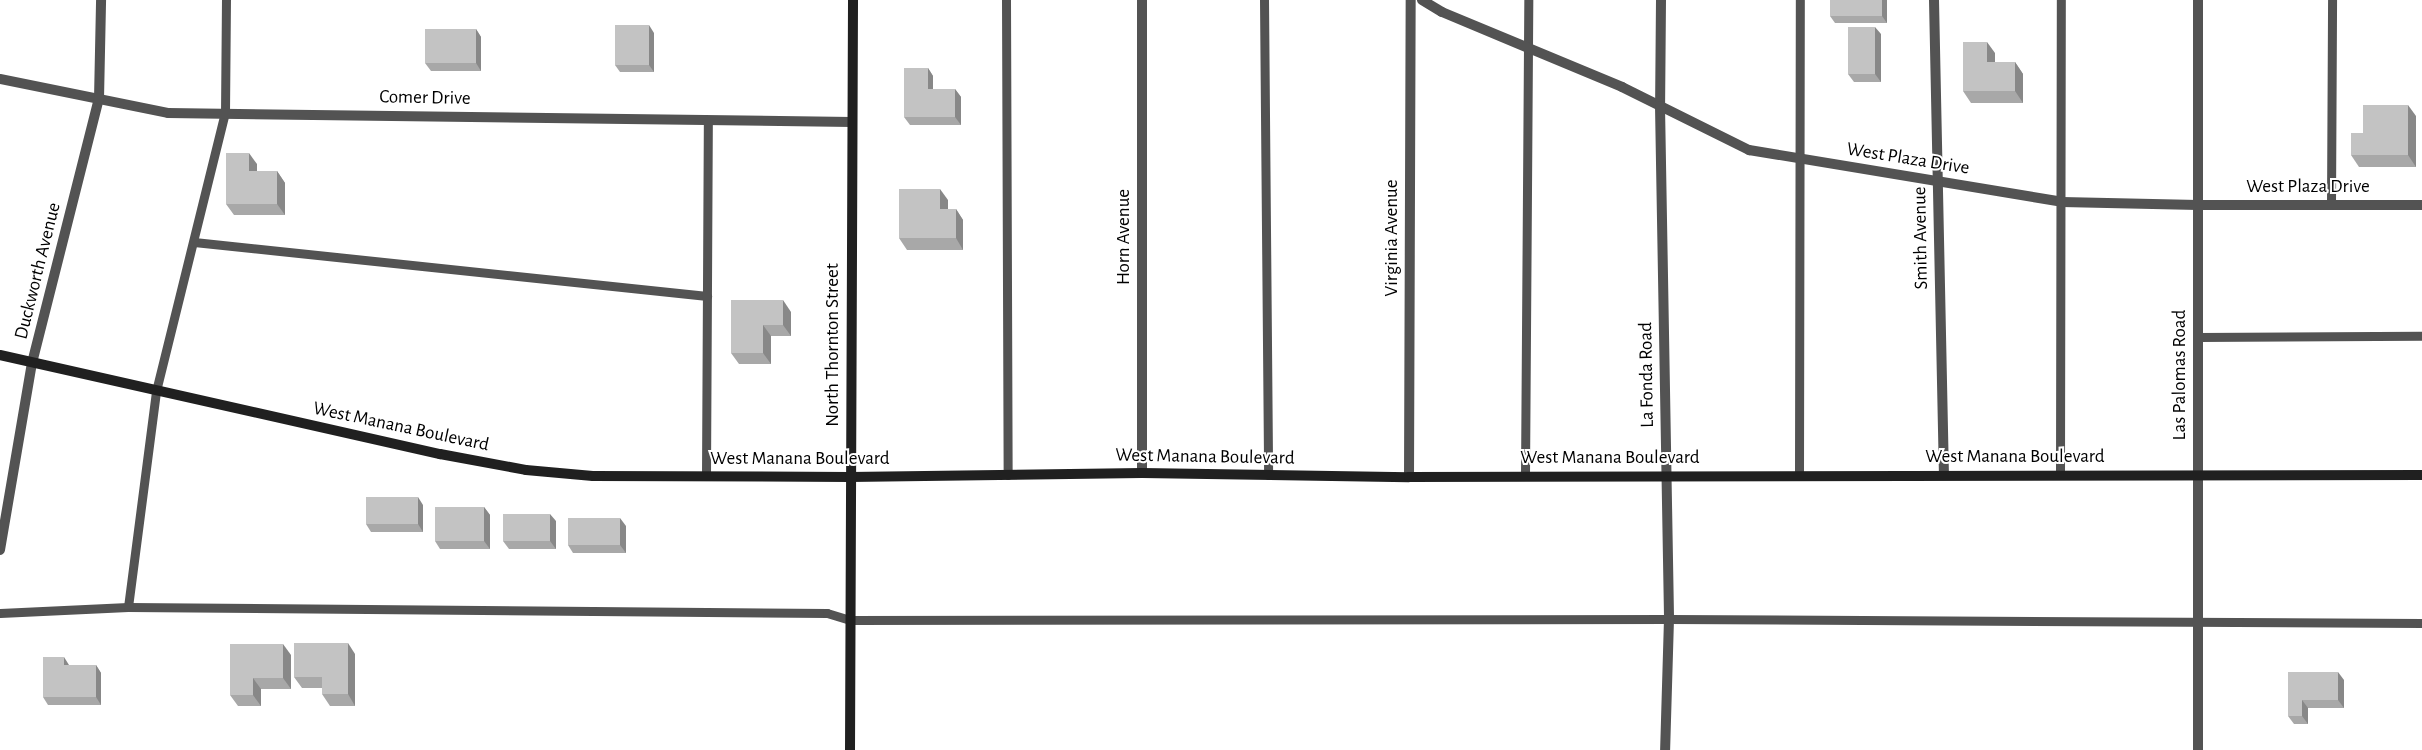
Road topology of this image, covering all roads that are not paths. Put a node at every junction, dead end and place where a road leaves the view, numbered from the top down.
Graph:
1 (101, 0) edge
2 (226, 0) edge
3 (853, 0) edge
4 (1006, 0) edge
5 (1142, 0) edge
6 (1264, 0) edge
7 (1411, 0) edge
8 (1422, 0) edge
9 (1528, 0) edge
10 (1661, 0) edge
11 (1800, 0) edge
12 (1934, 0) edge
13 (2061, 0) edge
14 (2198, 0) edge
15 (2332, 0) edge
16 (1528, 48) junction
17 (0, 79) edge
18 (99, 99) junction
19 (1660, 106) junction
20 (225, 113) junction
21 (708, 120) junction
22 (852, 122) junction
23 (1800, 159) junction
24 (1938, 182) junction
25 (2062, 202) junction
26 (2198, 205) junction
27 (2331, 205) junction
28 (2422, 205) edge
29 (194, 242) junction
30 (707, 296) junction
31 (2422, 336) edge
32 (2198, 337) junction
33 (0, 355) edge
34 (32, 363) junction
35 (156, 391) junction
36 (1142, 473) junction
37 (1008, 474) junction
38 (1944, 474) junction
39 (2060, 474) junction
40 (2198, 474) junction
41 (1268, 475) junction
42 (1799, 475) junction
43 (2422, 475) edge
44 (706, 476) junction
45 (1526, 476) junction
46 (1666, 476) junction
47 (850, 477) junction
48 (1409, 477) junction
49 (0, 550) edge
50 (128, 607) junction
51 (0, 613) edge
52 (1668, 619) junction
53 (850, 620) junction
54 (2198, 622) junction
55 (2422, 623) edge
56 (850, 750) edge
57 (1665, 750) edge
58 (2198, 750) edge

1 - 18 street, Duckworth Avenue
2 - 20 lane
3 - 22 street, North Thornton Street
4 - 37 lane
5 - 36 street, Horn Avenue
6 - 41 lane
7 - 48 street, Virginia Avenue
8 - 16 street, West Plaza Drive
9 - 16 lane
10 - 19 street, La Fonda Road
11 - 23 lane
12 - 24 street, Smith Avenue
13 - 25 lane
14 - 26 street, Las Palomas Road
15 - 27 lane
16 - 19 street, West Plaza Drive
16 - 45 lane
17 - 18 street, Comer Drive
18 - 20 street, Comer Drive
18 - 34 street, Duckworth Avenue
19 - 23 street, West Plaza Drive
19 - 46 street, La Fonda Road
20 - 21 street, Comer Drive
20 - 29 lane
21 - 22 street, Comer Drive
21 - 30 lane
22 - 47 street, North Thornton Street
23 - 24 street, West Plaza Drive
23 - 42 lane
24 - 25 street, West Plaza Drive
24 - 38 street, Smith Avenue
25 - 26 street, West Plaza Drive
25 - 39 lane
26 - 27 street, West Plaza Drive
26 - 32 street, Las Palomas Road
27 - 28 street, West Plaza Drive
29 - 30 lane
29 - 35 lane
30 - 44 lane
31 - 32 lane
32 - 40 street, Las Palomas Road
33 - 34 street, West Manana Boulevard
34 - 35 street, West Manana Boulevard
34 - 49 street, Duckworth Avenue
35 - 44 street, West Manana Boulevard
35 - 50 lane
36 - 37 street, West Manana Boulevard
36 - 41 street, West Manana Boulevard
37 - 47 street, West Manana Boulevard
38 - 39 street, West Manana Boulevard
38 - 42 street, West Manana Boulevard
39 - 40 street, West Manana Boulevard
40 - 43 street, West Manana Boulevard
40 - 54 street, Las Palomas Road
41 - 48 street, West Manana Boulevard
42 - 46 street, West Manana Boulevard
44 - 47 street, West Manana Boulevard
45 - 46 street, West Manana Boulevard
45 - 48 street, West Manana Boulevard
46 - 52 street, La Fonda Road
47 - 53 street, North Thornton Street
50 - 51 lane
50 - 53 lane
52 - 53 lane
52 - 54 lane
52 - 57 street, La Fonda Road
53 - 56 street, North Thornton Street
54 - 55 lane
54 - 58 street, Las Palomas Road

